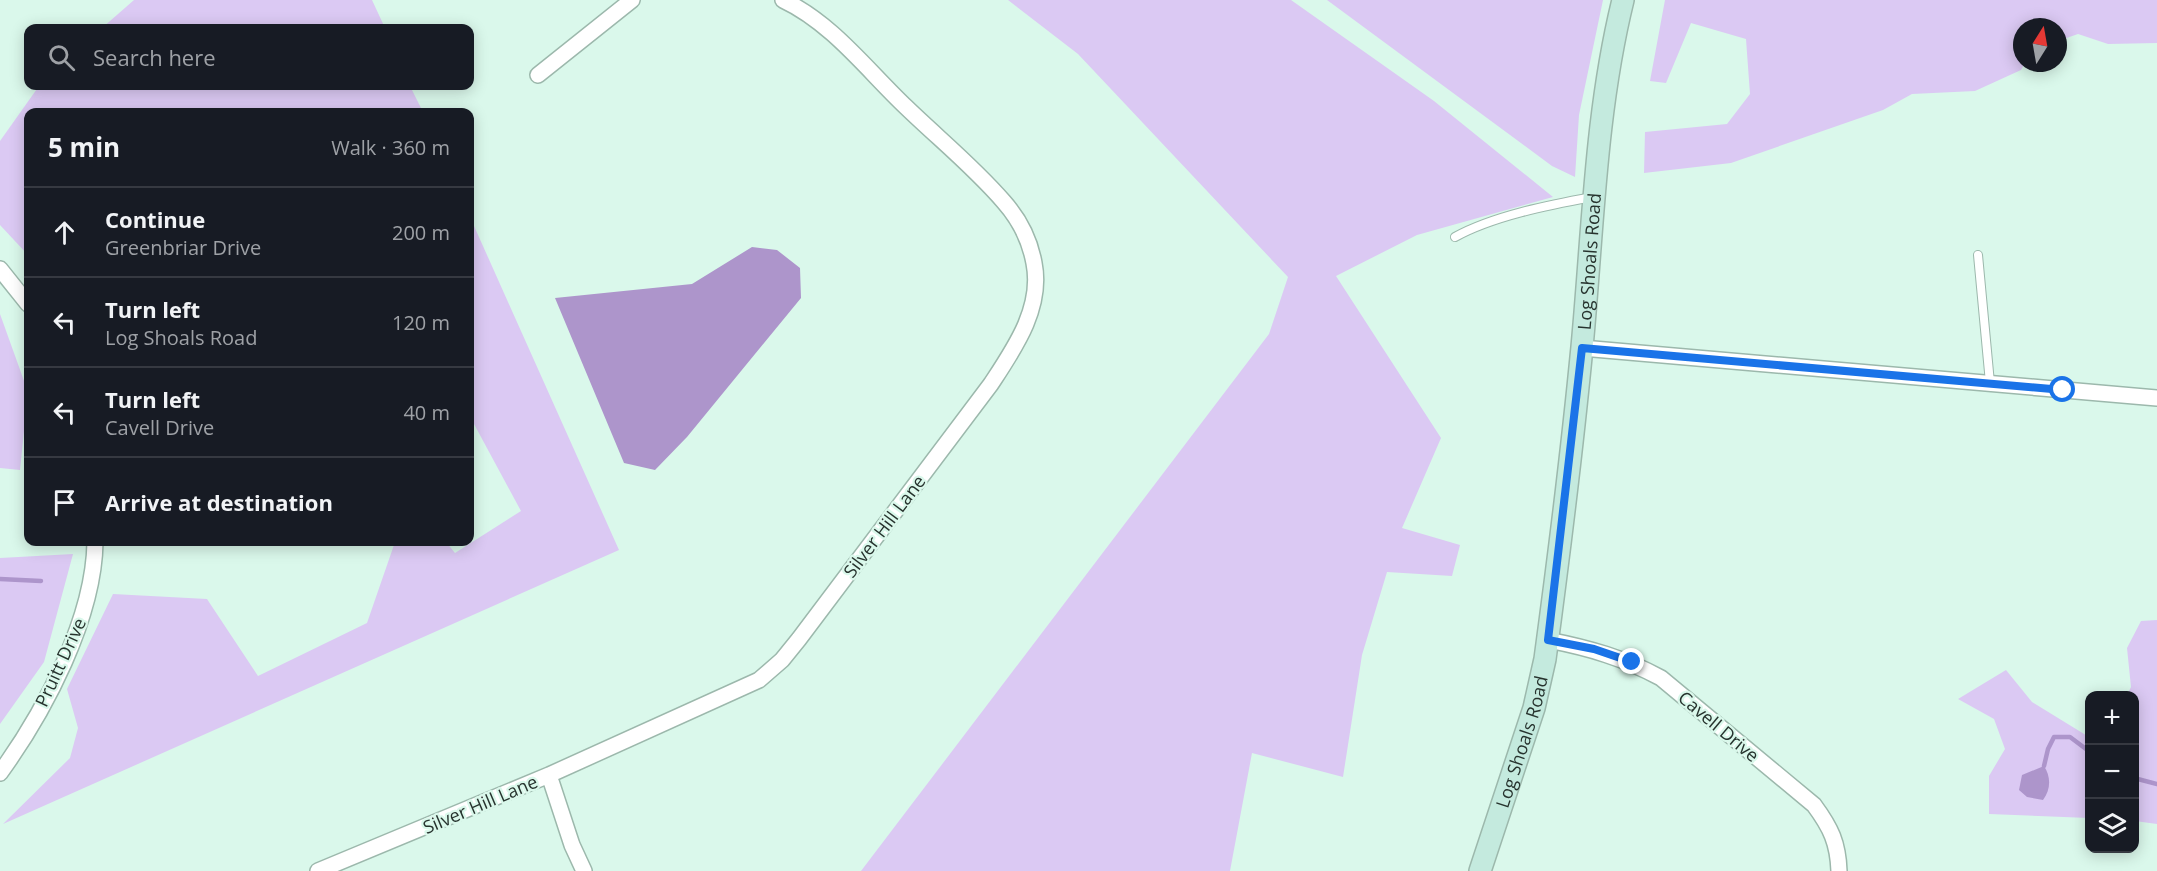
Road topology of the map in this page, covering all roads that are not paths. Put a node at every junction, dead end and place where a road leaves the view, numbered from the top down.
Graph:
1 (632, 0) edge
2 (783, 0) edge
3 (1623, 0) edge
4 (538, 75) dead end
5 (1593, 197) junction
6 (1455, 237) dead end
7 (1978, 255) dead end
8 (0, 269) edge
9 (24, 299) edge
10 (1582, 348) junction
11 (1990, 383) junction
12 (2157, 398) edge
13 (95, 546) edge
14 (1548, 640) junction
15 (0, 773) edge
16 (549, 775) junction
17 (318, 871) edge
18 (584, 871) edge
19 (1480, 871) edge
20 (1839, 871) edge

1 - 4 street
2 - 16 street, Silver Hill Lane
3 - 5 street, Log Shoals Road
5 - 6 lane
5 - 10 street, Log Shoals Road
7 - 11 lane
8 - 9 street
10 - 11 street
10 - 14 street, Log Shoals Road
11 - 12 street
13 - 15 street, Pruitt Drive
14 - 19 street, Log Shoals Road
14 - 20 street, Cavell Drive
16 - 17 street, Silver Hill Lane
16 - 18 street

